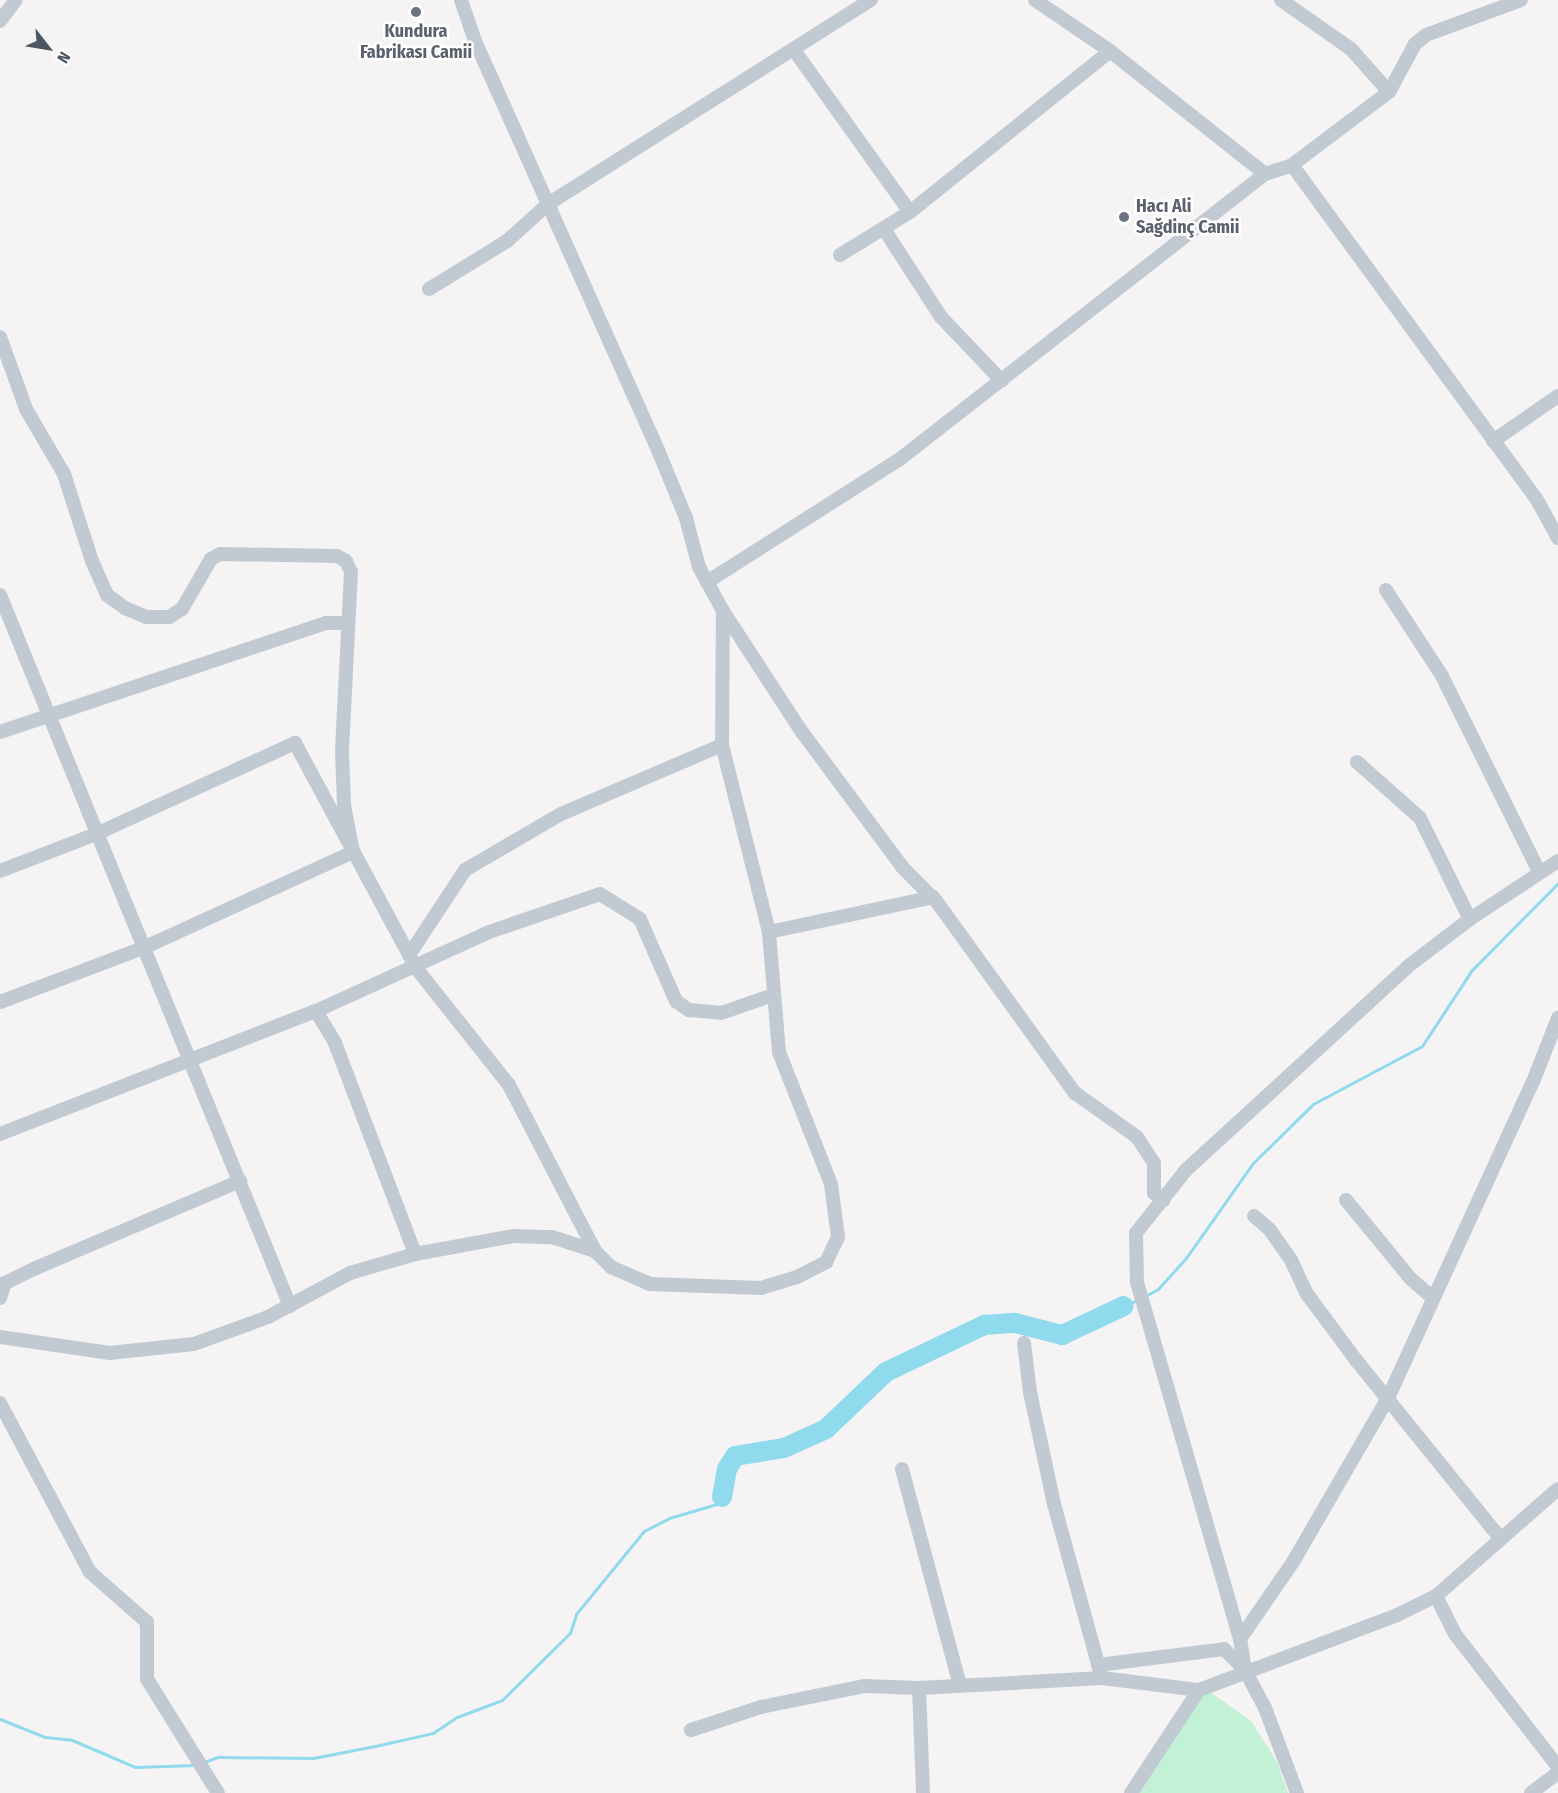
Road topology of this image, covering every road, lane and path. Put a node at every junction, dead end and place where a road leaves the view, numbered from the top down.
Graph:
1 (16, 0) edge
2 (461, 0) edge
3 (871, 0) edge
4 (1035, 0) edge
5 (1281, 0) edge
6 (1521, 0) edge
7 (0, 21) edge
8 (795, 50) junction
9 (1110, 51) junction
10 (1389, 93) junction
11 (1292, 165) junction
12 (1265, 174) junction
13 (548, 204) junction
14 (910, 212) junction
15 (884, 229) junction
16 (840, 255) dead end
17 (429, 289) dead end
18 (0, 337) edge
19 (1002, 381) junction
20 (1558, 396) edge
21 (1493, 441) junction
22 (1558, 538) edge
23 (707, 582) junction
24 (1386, 590) dead end
25 (0, 595) edge
26 (723, 610) junction
27 (347, 622) junction
28 (46, 716) junction
29 (0, 732) edge
30 (722, 745) junction
31 (1357, 762) dead end
32 (96, 834) junction
33 (353, 852) junction
34 (1558, 861) edge
35 (1539, 871) junction
36 (0, 872) edge
37 (933, 897) junction
38 (1470, 919) junction
39 (769, 932) junction
40 (143, 948) junction
41 (409, 955) junction
42 (416, 968) junction
43 (773, 995) junction
44 (0, 1002) edge
45 (316, 1011) junction
46 (1558, 1018) edge
47 (189, 1061) junction
48 (0, 1134) edge
49 (240, 1180) junction
50 (1164, 1200) junction
51 (1346, 1200) dead end
52 (1254, 1216) dead end
53 (595, 1251) junction
54 (415, 1254) junction
55 (1433, 1298) junction
56 (0, 1299) edge
57 (290, 1306) junction
58 (0, 1337) edge
59 (1024, 1343) dead end
60 (1388, 1398) junction
61 (0, 1403) edge
62 (902, 1468) dead end
63 (1558, 1489) edge
64 (1501, 1539) junction
65 (1436, 1596) junction
66 (1240, 1639) junction
67 (1245, 1670) junction
68 (1100, 1672) junction
69 (960, 1685) junction
70 (919, 1688) junction
71 (1199, 1690) junction
72 (691, 1730) dead end
73 (1558, 1767) edge
74 (1558, 1773) edge
75 (218, 1793) edge
76 (923, 1793) edge
77 (1131, 1793) edge
78 (1297, 1793) edge
79 (1531, 1793) edge

1 - 7 street
2 - 13 street
3 - 8 street
4 - 9 street
5 - 10 street
6 - 10 street
8 - 13 street
8 - 14 street
9 - 12 street
9 - 14 street
10 - 11 street
11 - 12 street
11 - 21 street
12 - 19 street
13 - 17 street
13 - 23 street
14 - 15 street
15 - 16 street
15 - 19 street
18 - 27 street
19 - 23 street
20 - 21 street
21 - 22 street
23 - 26 street
24 - 35 street
25 - 28 street
26 - 30 street
26 - 37 street
27 - 28 street
27 - 33 street
28 - 29 street
28 - 32 street
30 - 39 street
30 - 41 street
31 - 38 street
32 - 33 street
32 - 36 street
32 - 40 street
33 - 40 street
33 - 41 street
34 - 35 street
35 - 38 street
37 - 39 street
37 - 50 street
38 - 50 street
39 - 43 street
40 - 44 street
40 - 47 street
41 - 42 street
42 - 43 street
42 - 45 street
42 - 53 street
43 - 53 street
45 - 47 street
45 - 54 street
46 - 55 street
47 - 48 street
47 - 49 street
49 - 56 street
49 - 57 street
50 - 66 street
51 - 55 street
52 - 60 street
53 - 54 street
54 - 57 street
55 - 60 street
57 - 58 street
59 - 68 street
60 - 64 street
60 - 66 street
61 - 75 street
62 - 69 street
63 - 64 street
64 - 65 street
65 - 67 street
65 - 73 street
66 - 67 street
67 - 68 street
67 - 71 street
67 - 78 street
68 - 69 street
68 - 71 street
69 - 70 street
70 - 72 street
70 - 76 street
71 - 77 street
74 - 79 street

